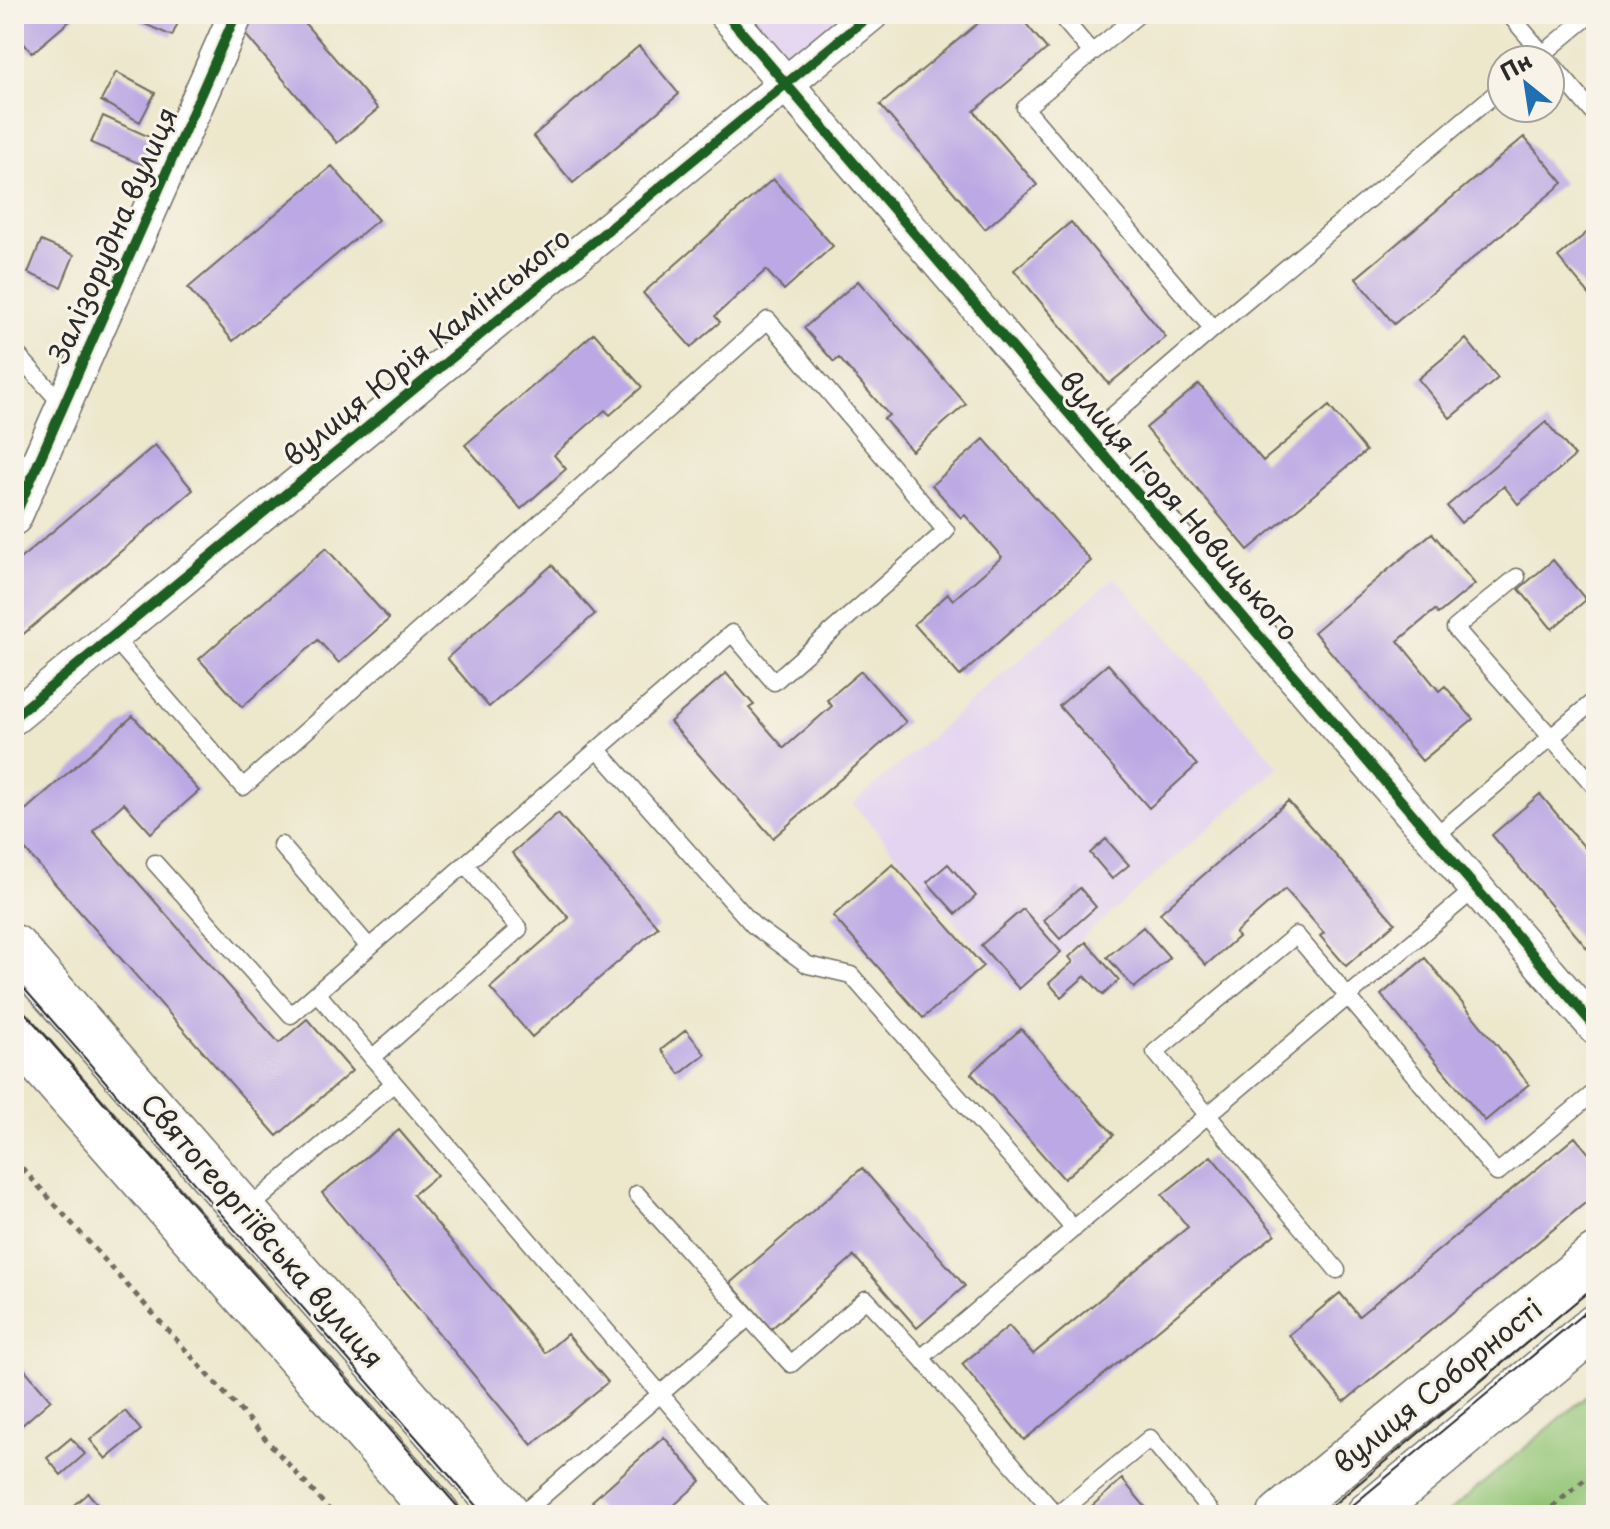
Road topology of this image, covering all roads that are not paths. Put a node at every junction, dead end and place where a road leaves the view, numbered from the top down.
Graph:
1 (236, 14) edge
2 (726, 14) edge
3 (871, 14) edge
4 (1059, 14) edge
5 (1139, 14) edge
6 (1509, 14) edge
7 (1591, 14) edge
8 (1532, 44) edge
9 (1560, 44) edge
10 (1092, 53) junction
11 (1566, 83) edge
12 (786, 84) junction
13 (1486, 101) edge
14 (1596, 116) edge
15 (1213, 329) junction
16 (14, 351) edge
17 (64, 407) junction
18 (1088, 437) junction
19 (14, 518) edge
20 (1517, 577) dead end
21 (112, 636) junction
22 (1596, 699) edge
23 (14, 717) edge
24 (1551, 737) junction
25 (598, 750) junction
26 (1596, 788) edge
27 (1433, 838) junction
28 (281, 845) dead end
29 (155, 863) dead end
30 (465, 864) junction
31 (1476, 888) junction
32 (14, 947) edge
33 (369, 947) junction
34 (317, 993) junction
35 (1348, 996) junction
36 (1596, 1028) edge
37 (14, 1033) edge
38 (372, 1058) junction
39 (394, 1083) junction
40 (1596, 1091) edge
41 (1207, 1115) junction
42 (637, 1194) dead end
43 (245, 1212) junction
44 (1074, 1229) junction
45 (1596, 1256) edge
46 (1337, 1270) dead end
47 (749, 1317) junction
48 (1596, 1326) edge
49 (921, 1358) junction
50 (660, 1394) junction
51 (438, 1515) edge
52 (509, 1515) edge
53 (521, 1515) edge
54 (764, 1515) edge
55 (1056, 1515) edge
56 (1214, 1515) edge
57 (1280, 1515) edge
58 (1368, 1515) edge

1 - 17 street, Залізорудна вулиця
2 - 12 street, вулиця Ігоря Новицького
3 - 12 street, вулиця Юрія Камінського
4 - 10 lane
5 - 10 lane
6 - 8 lane
7 - 9 lane
10 - 15 lane
11 - 14 lane
12 - 18 street, вулиця Ігоря Новицького
12 - 21 street, вулиця Юрія Камінського
13 - 15 lane
15 - 18 lane
16 - 17 lane
17 - 19 street, Залізорудна вулиця
18 - 27 street, вулиця Ігоря Новицького
20 - 24 lane
21 - 23 street, вулиця Юрія Камінського
21 - 25 lane
22 - 24 lane
24 - 26 lane
24 - 27 lane
25 - 30 lane
25 - 44 lane
27 - 31 street, вулиця Ігоря Новицького
28 - 33 lane
29 - 34 lane
30 - 33 lane
30 - 38 lane
31 - 35 lane
31 - 36 street, вулиця Ігоря Новицького
32 - 43 main road, Святогеоргіївська вулиця
33 - 34 lane
34 - 38 lane
35 - 40 lane
35 - 41 lane
35 - 41 lane
37 - 51 main road, Святогеоргіївська вулиця
38 - 39 lane
39 - 43 lane
39 - 50 lane
41 - 44 lane
41 - 46 lane
42 - 47 lane
43 - 52 main road, Святогеоргіївська вулиця
44 - 49 lane
45 - 57 main road, вулиця Соборності
47 - 49 lane
47 - 50 lane
48 - 58 main road, вулиця Соборності
49 - 55 lane
50 - 53 lane
50 - 54 lane
55 - 56 lane

